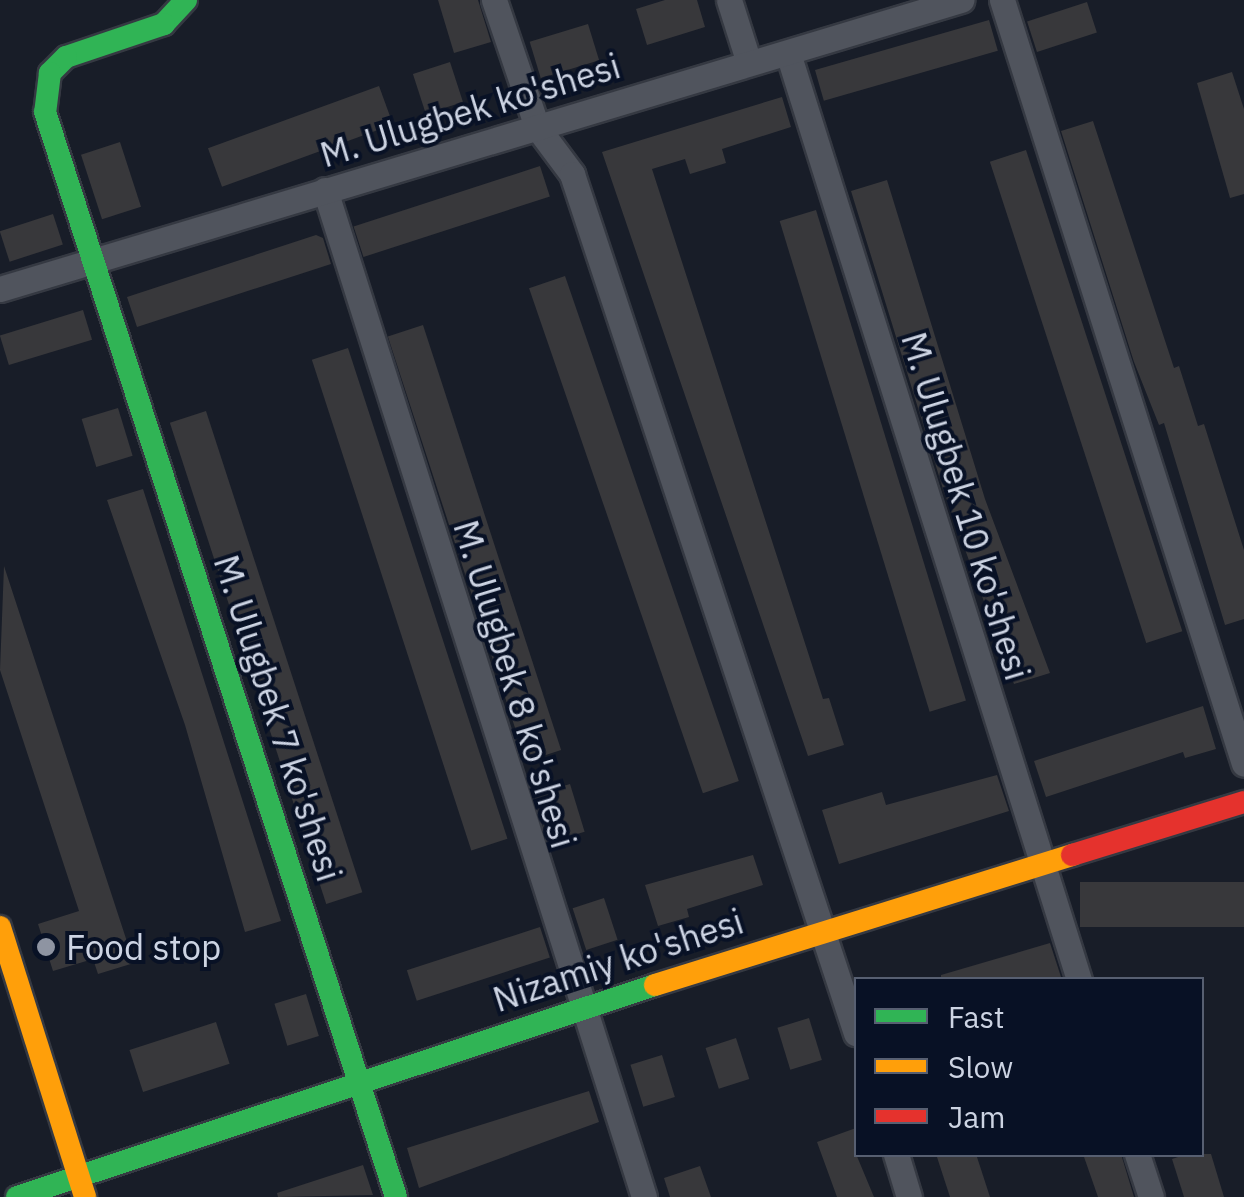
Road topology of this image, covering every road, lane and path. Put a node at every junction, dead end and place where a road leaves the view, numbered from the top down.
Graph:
1 (186, 0) edge
2 (494, 0) edge
3 (728, 0) edge
4 (961, 0) edge
5 (1002, 0) edge
6 (788, 53) junction
7 (749, 64) junction
8 (538, 127) junction
9 (325, 190) junction
10 (92, 261) junction
11 (0, 289) edge
12 (1244, 764) edge
13 (1244, 802) edge
14 (1041, 865) junction
15 (0, 927) edge
16 (824, 932) junction
17 (1078, 977) edge
18 (580, 1008) junction
19 (854, 1027) edge
20 (360, 1080) junction
21 (897, 1157) edge
22 (1138, 1157) edge
23 (82, 1188) edge
24 (16, 1197) edge
25 (396, 1197) edge
26 (644, 1197) edge
27 (910, 1197) edge
28 (1152, 1197) edge

1 - 10 street, M. Ulugbek 7 ko'shesi
2 - 8 street
3 - 7 street
4 - 6 street, M. Ulugbek ko'shesi
5 - 12 street
6 - 7 street, M. Ulugbek ko'shesi
6 - 14 street, M. Ulugbek 10 ko'shesi
7 - 8 street, M. Ulugbek ko'shesi
8 - 9 street, M. Ulugbek ko'shesi
8 - 16 street
9 - 10 street, M. Ulugbek ko'shesi
9 - 18 street, M. Ulugbek 8 ko'shesi
10 - 11 street, M. Ulugbek ko'shesi
10 - 20 street, M. Ulugbek 7 ko'shesi
13 - 14 street, Nizamiy ko'shesi
14 - 16 street, Nizamiy ko'shesi
14 - 17 street, M. Ulugbek 10 ko'shesi
15 - 23 street
16 - 18 street, Nizamiy ko'shesi
16 - 19 street
18 - 20 street, Nizamiy ko'shesi
18 - 26 street, M. Ulugbek 8 ko'shesi
20 - 23 street, Nizamiy ko'shesi
20 - 25 street, M. Ulugbek 7 ko'shesi
21 - 27 street
22 - 28 street
23 - 24 street, Nizamiy ko'shesi

